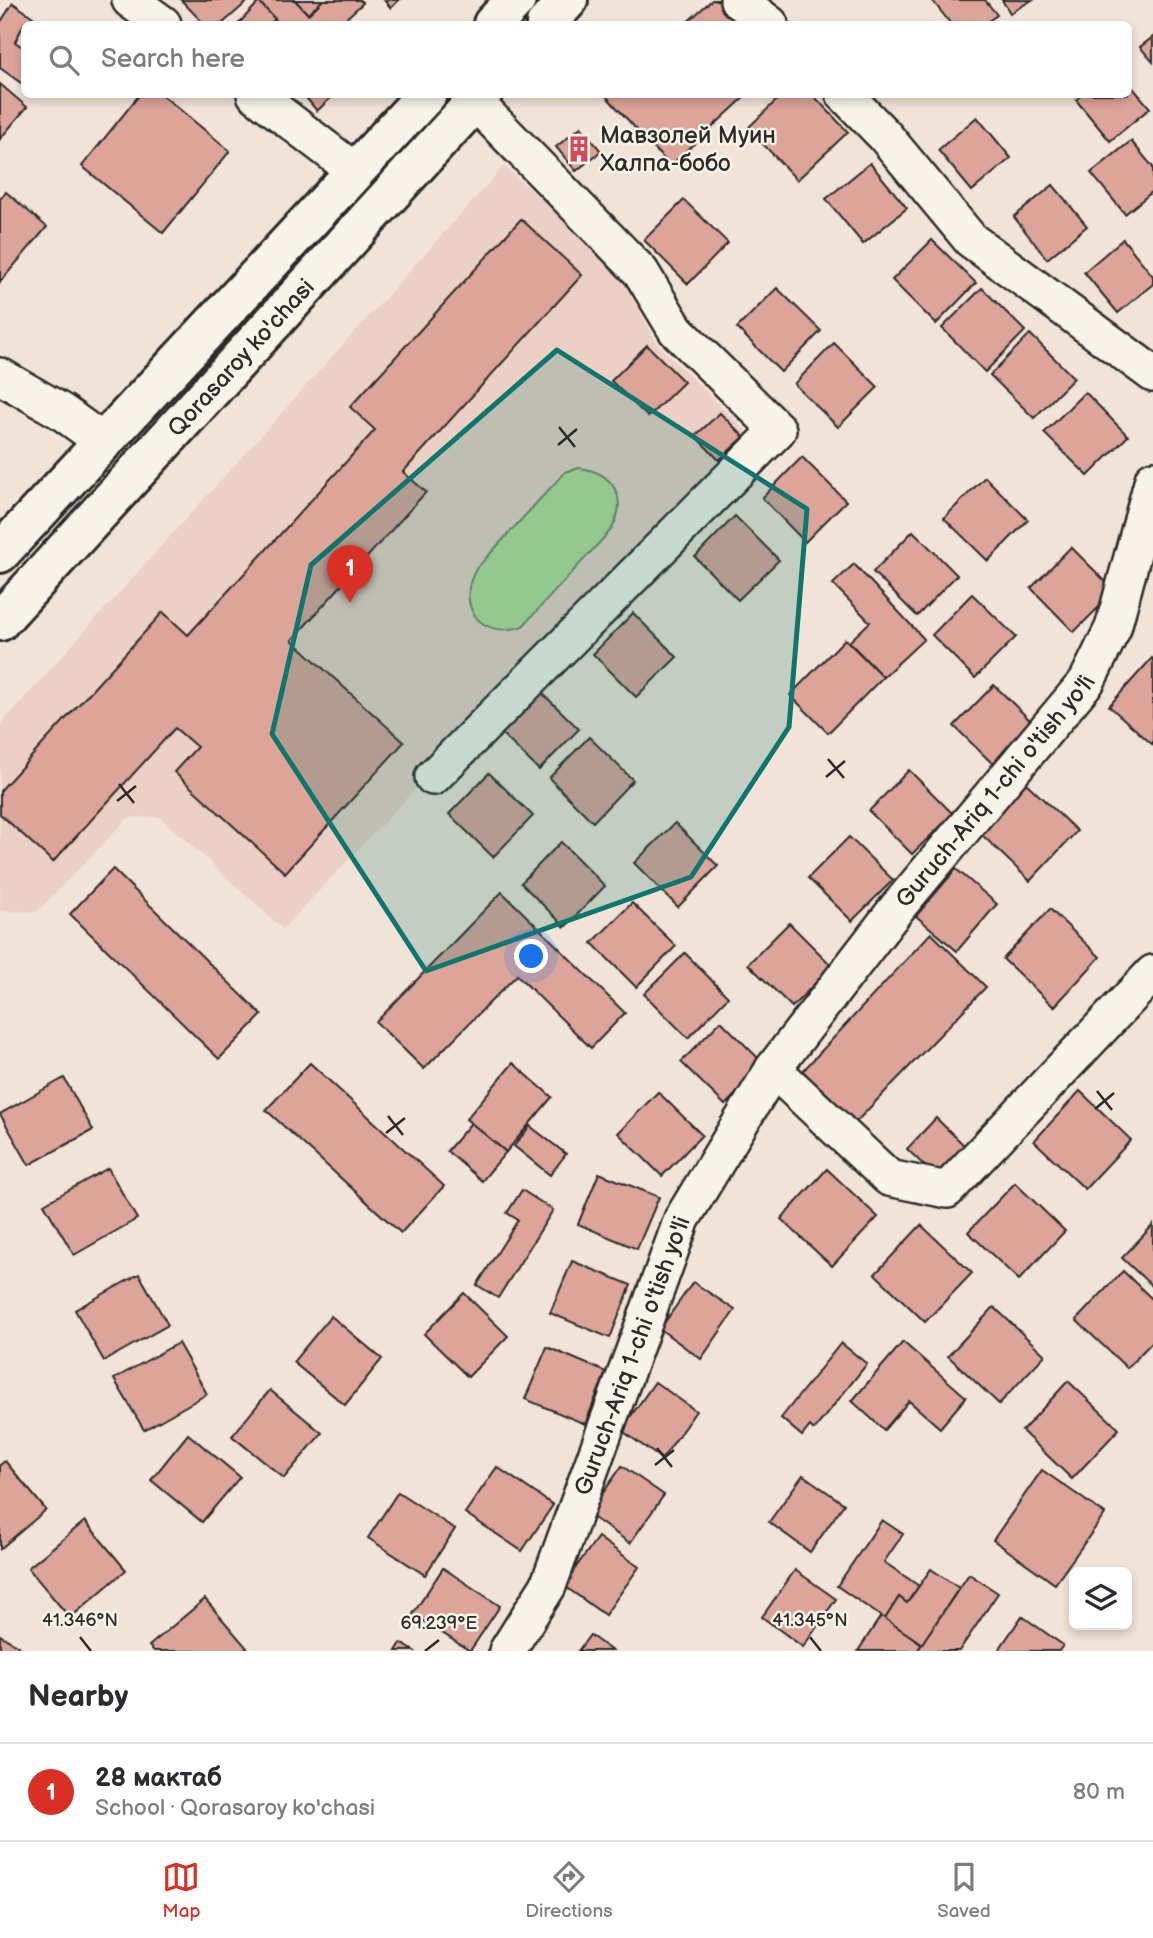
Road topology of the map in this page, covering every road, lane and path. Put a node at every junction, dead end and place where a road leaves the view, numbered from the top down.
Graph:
1 (130, 0) edge
2 (516, 0) edge
3 (568, 0) edge
4 (738, 0) edge
5 (159, 21) edge
6 (496, 21) edge
7 (549, 21) edge
8 (766, 21) edge
9 (259, 98) edge
10 (423, 98) edge
11 (479, 98) edge
12 (848, 98) edge
13 (355, 171) junction
14 (1153, 374) edge
15 (0, 376) edge
16 (102, 441) junction
17 (1153, 479) edge
18 (0, 553) edge
19 (0, 621) edge
20 (433, 777) dead end
21 (1153, 973) edge
22 (773, 1069) junction
23 (507, 1651) edge

1 - 5 street
2 - 6 main road
3 - 7 main road
4 - 8 street
9 - 13 street
10 - 13 main road, Qorasaroy ko'chasi
11 - 19 main road, Qorasaroy ko'chasi
11 - 20 street
12 - 14 street
13 - 16 main road, Qorasaroy ko'chasi
15 - 16 street
16 - 18 main road, Qorasaroy ko'chasi
17 - 22 street, Guruch-Ariq 1-chi o'tish yo'li
21 - 22 street
22 - 23 street, Guruch-Ariq 1-chi o'tish yo'li

